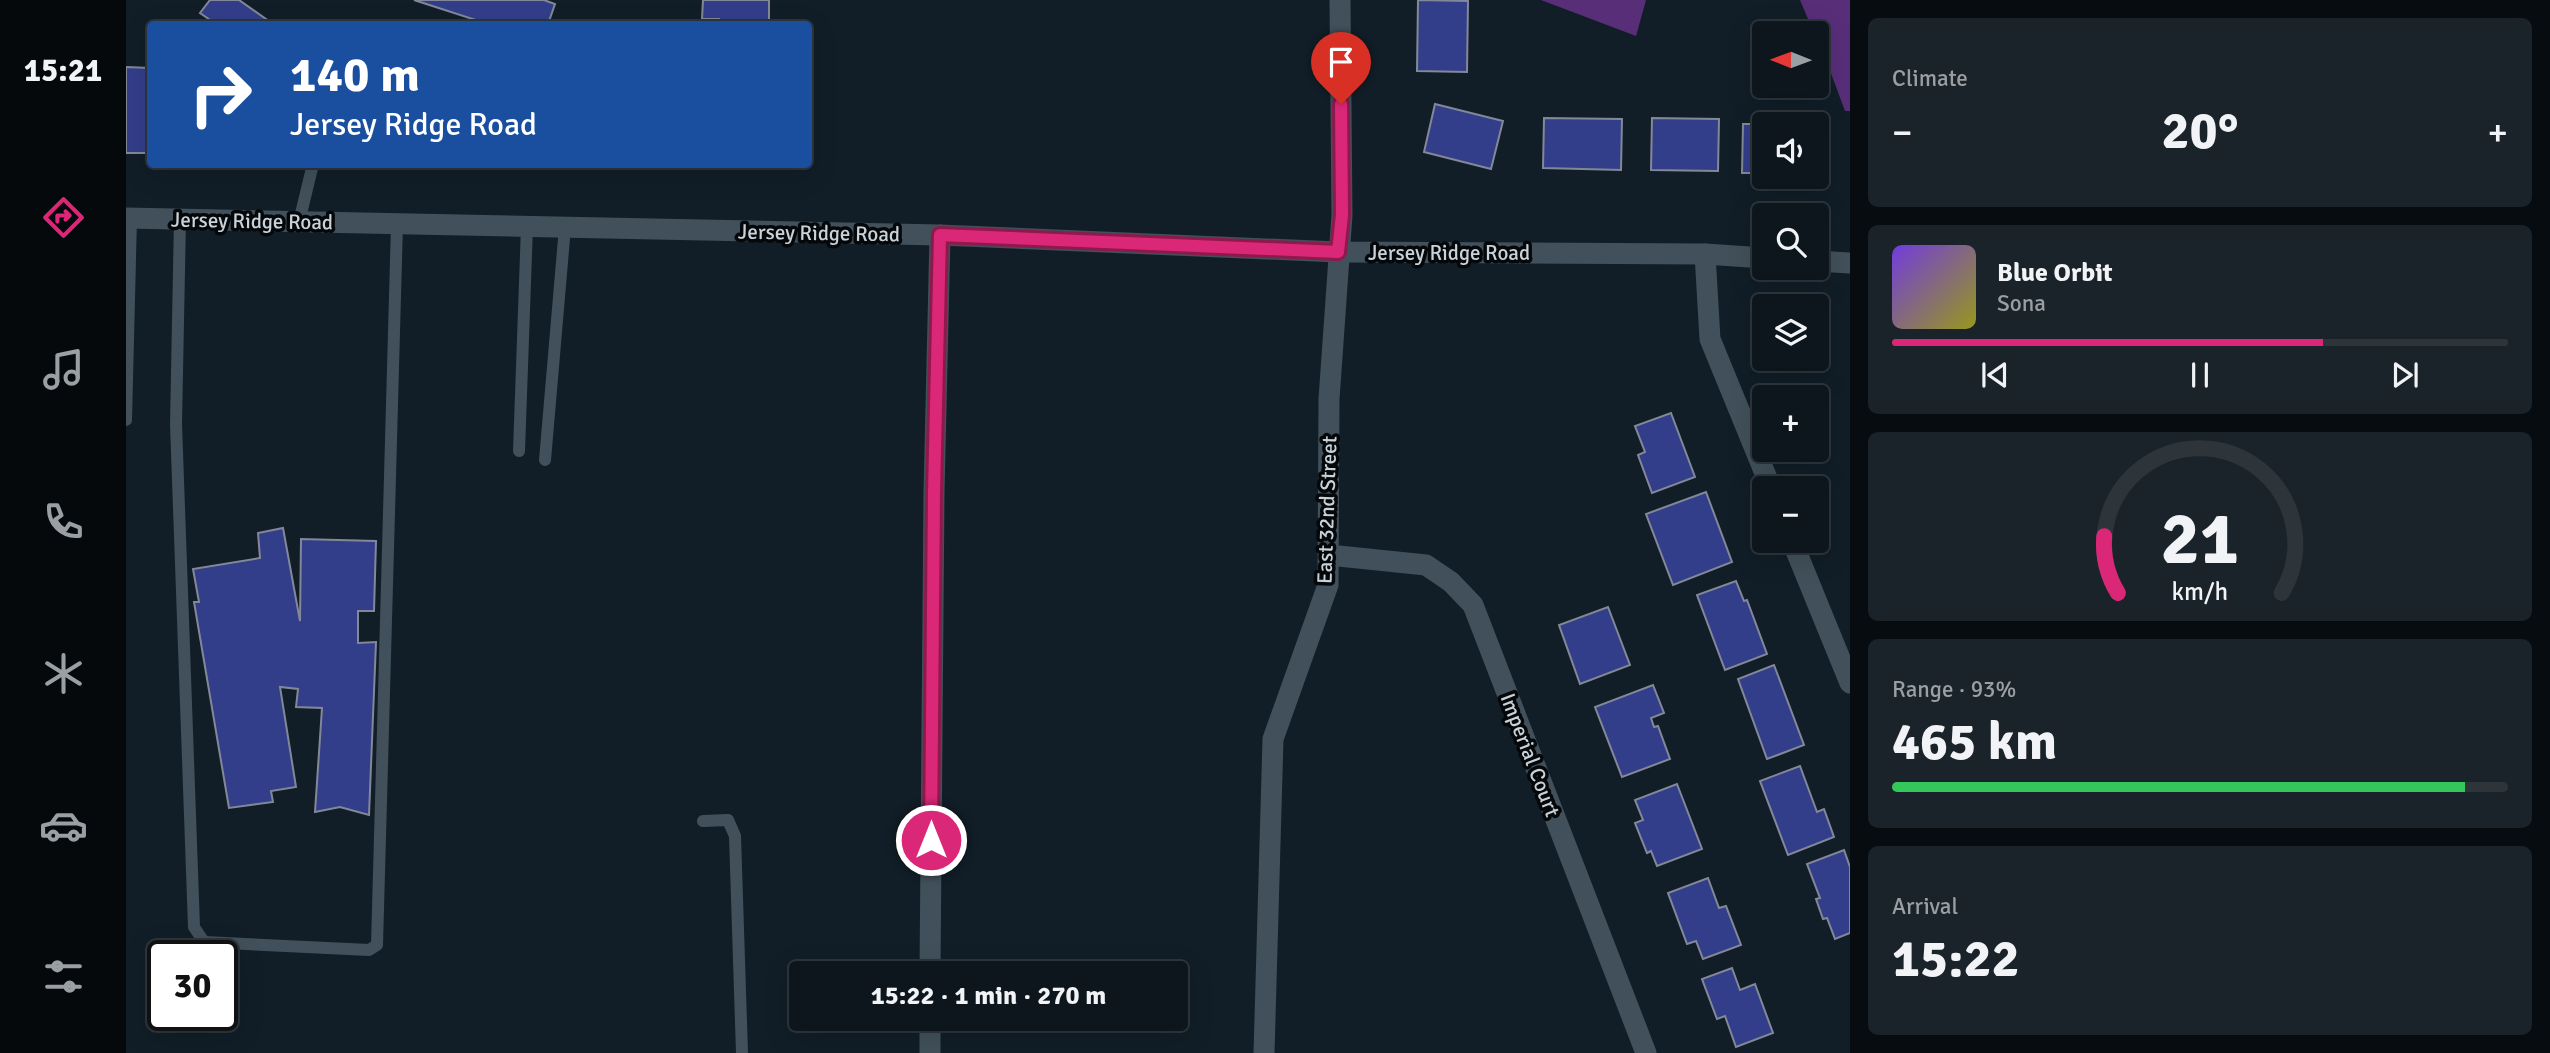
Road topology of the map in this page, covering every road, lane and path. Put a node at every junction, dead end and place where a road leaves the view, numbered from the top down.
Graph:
1 (1340, 0) edge
2 (312, 168) edge
3 (128, 218) edge
4 (180, 219) junction
5 (299, 222) junction
6 (397, 224) junction
7 (527, 226) junction
8 (565, 227) junction
9 (940, 235) junction
10 (1338, 252) junction
11 (1705, 254) junction
12 (1752, 257) edge
13 (1829, 262) edge
14 (1850, 263) edge
15 (126, 420) edge
16 (519, 451) dead end
17 (545, 460) dead end
18 (1766, 476) edge
19 (1797, 553) edge
20 (1329, 555) junction
21 (1850, 683) edge
22 (703, 821) dead end
23 (930, 961) edge
24 (930, 1031) edge
25 (742, 1053) edge
26 (930, 1053) edge
27 (1264, 1053) edge
28 (1646, 1053) edge

1 - 10 street, East 32nd Street
2 - 5 lane
3 - 4 street, Jersey Ridge Road
3 - 15 lane
4 - 5 street, Jersey Ridge Road
4 - 6 lane
5 - 6 street, Jersey Ridge Road
6 - 7 street, Jersey Ridge Road
7 - 8 street, Jersey Ridge Road
7 - 16 lane
8 - 9 street, Jersey Ridge Road
8 - 17 lane
9 - 10 street, Jersey Ridge Road
9 - 23 street
10 - 11 street, Jersey Ridge Road
10 - 20 street, East 32nd Street
11 - 12 street, Jersey Ridge Road
11 - 18 street
13 - 14 street
19 - 21 street
20 - 27 street, East 32nd Street
20 - 28 street, Imperial Court
22 - 25 lane
24 - 26 street

